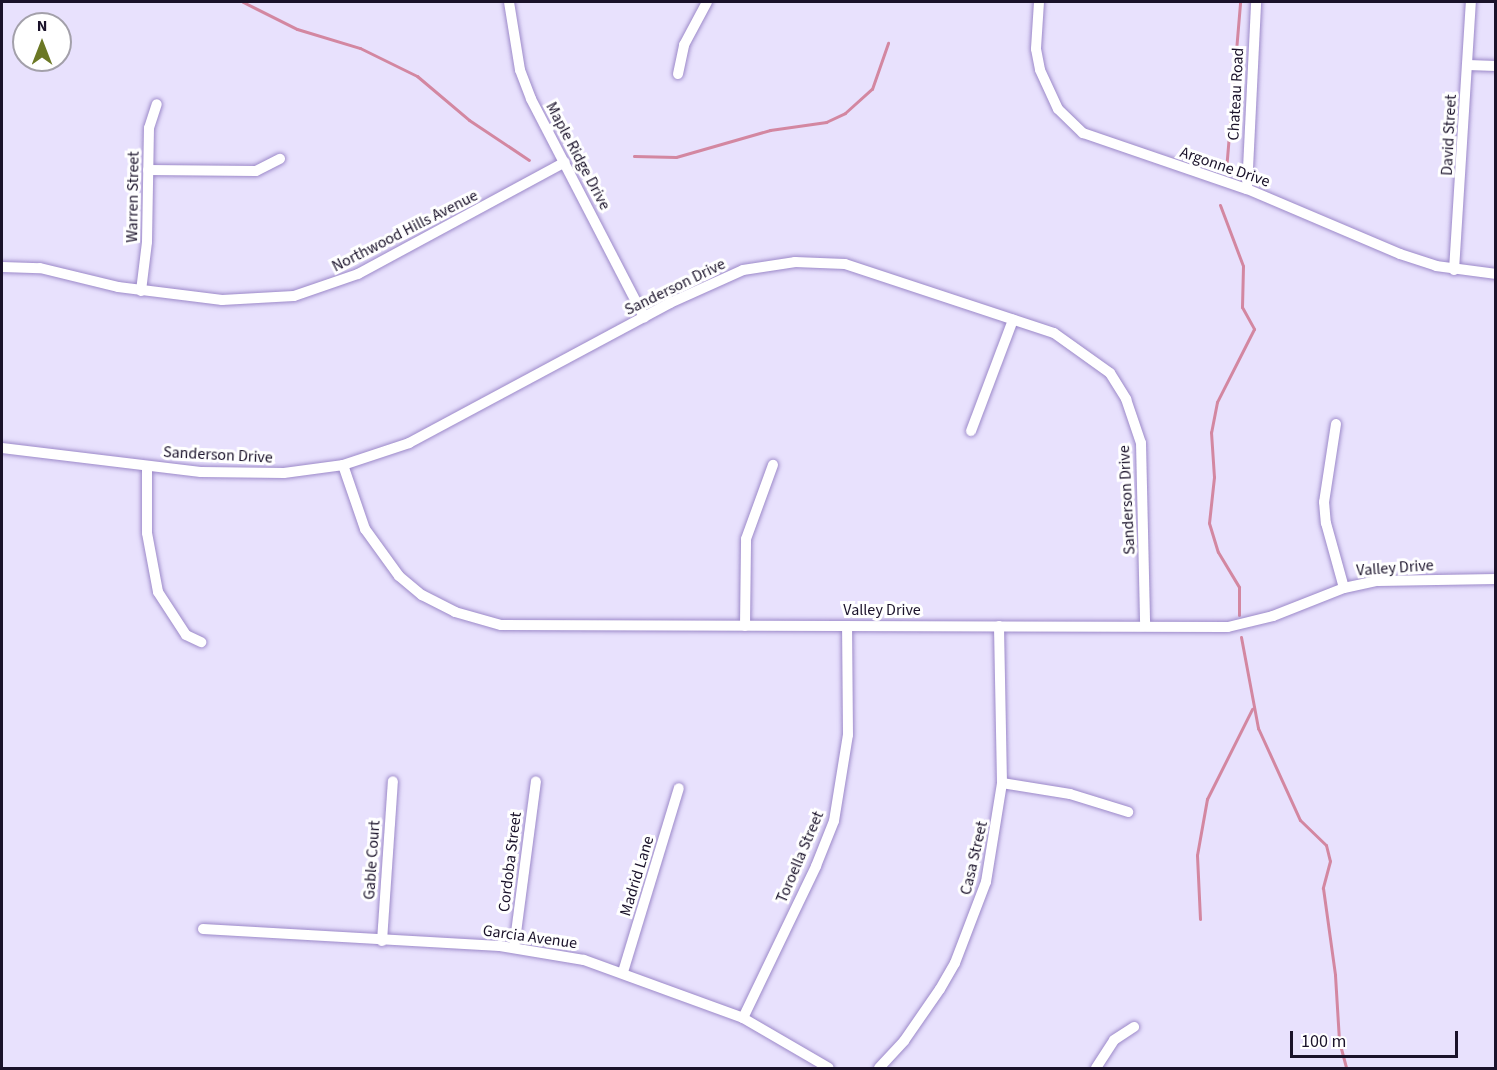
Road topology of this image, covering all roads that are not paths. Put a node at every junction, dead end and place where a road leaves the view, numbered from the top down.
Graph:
1 (509, 2) edge
2 (707, 2) edge
3 (1039, 2) edge
4 (1256, 2) edge
5 (1471, 2) edge
6 (1468, 65) junction
7 (1496, 66) edge
8 (678, 74) dead end
9 (157, 104) dead end
10 (280, 159) dead end
11 (565, 162) junction
12 (148, 170) junction
13 (1247, 189) junction
14 (2, 267) edge
15 (1454, 270) junction
16 (1496, 274) edge
17 (141, 291) junction
18 (644, 317) junction
19 (1013, 320) junction
20 (1336, 424) dead end
21 (970, 431) dead end
22 (2, 448) edge
23 (344, 465) junction
24 (773, 465) dead end
25 (147, 466) junction
26 (1496, 579) edge
27 (1344, 588) junction
28 (745, 626) junction
29 (847, 626) junction
30 (999, 626) junction
31 (1145, 626) junction
32 (201, 642) dead end
33 (393, 781) dead end
34 (536, 781) dead end
35 (1002, 783) junction
36 (679, 788) dead end
37 (1128, 812) dead end
38 (203, 929) dead end
39 (382, 940) junction
40 (514, 948) junction
41 (623, 972) junction
42 (742, 1018) junction
43 (1134, 1027) dead end
44 (829, 1068) edge
45 (879, 1068) edge
46 (1096, 1068) edge

1 - 11 street, Maple Ridge Drive
2 - 8 street
3 - 13 street, Argonne Drive
4 - 13 street, Chateau Road
5 - 6 street, David Street
6 - 7 street
6 - 15 street, David Street
9 - 12 street, Warren Street
10 - 12 street
11 - 17 street, Northwood Hills Avenue
11 - 18 street, Maple Ridge Drive
12 - 17 street, Warren Street
13 - 15 street, Argonne Drive
14 - 17 street, Northwood Hills Avenue
15 - 16 street, Argonne Drive
18 - 19 street, Sanderson Drive
18 - 23 street, Sanderson Drive
19 - 21 street
19 - 31 street, Sanderson Drive
20 - 27 street
22 - 25 street, Sanderson Drive
23 - 25 street, Sanderson Drive
23 - 28 street, Valley Drive
24 - 28 street
25 - 32 street
26 - 27 street, Valley Drive
27 - 31 street, Valley Drive
28 - 29 street, Valley Drive
29 - 30 street, Valley Drive
29 - 42 street, Toroella Street
30 - 31 street, Valley Drive
30 - 35 street, Casa Street
33 - 39 street, Gable Court
34 - 40 street, Cordoba Street
35 - 37 street
35 - 45 street, Casa Street
36 - 41 street, Madrid Lane
38 - 39 street, Garcia Avenue
39 - 40 street, Garcia Avenue
40 - 41 street, Garcia Avenue
41 - 42 street, Garcia Avenue
42 - 44 street, Garcia Avenue
43 - 46 street

